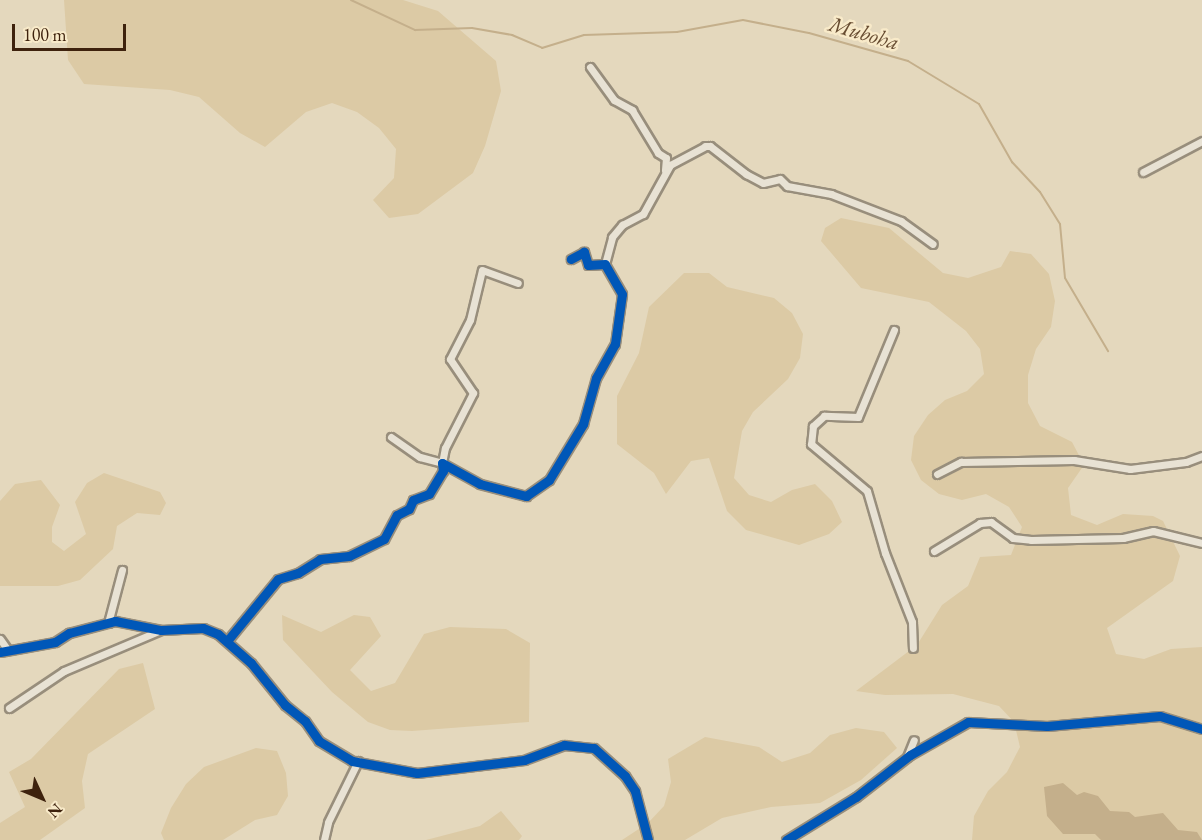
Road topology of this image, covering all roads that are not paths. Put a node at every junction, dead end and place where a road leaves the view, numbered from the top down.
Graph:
1 (590, 66) dead end
2 (1202, 141) edge
3 (1143, 172) dead end
4 (664, 179) junction
5 (933, 244) dead end
6 (572, 259) dead end
7 (604, 264) junction
8 (518, 284) dead end
9 (894, 330) dead end
10 (391, 437) dead end
11 (1202, 456) edge
12 (442, 463) junction
13 (937, 474) dead end
14 (1202, 543) edge
15 (934, 551) dead end
16 (122, 570) dead end
17 (108, 623) junction
18 (160, 630) junction
19 (0, 639) edge
20 (227, 641) junction
21 (913, 648) dead end
22 (3, 651) edge
23 (9, 708) dead end
24 (1202, 729) edge
25 (914, 740) dead end
26 (908, 757) junction
27 (358, 761) junction
28 (324, 840) edge
29 (648, 840) edge
30 (786, 840) edge

1 - 4 street
2 - 3 street
4 - 5 street
4 - 7 street
6 - 7 street
7 - 12 street
8 - 12 street
9 - 21 street
10 - 12 street
11 - 13 street
12 - 20 street
14 - 15 street
16 - 17 street
17 - 18 street
17 - 22 street
18 - 20 street
18 - 23 street
19 - 22 street
20 - 27 street
24 - 26 street
25 - 26 street
26 - 30 street
27 - 28 street
27 - 29 street

